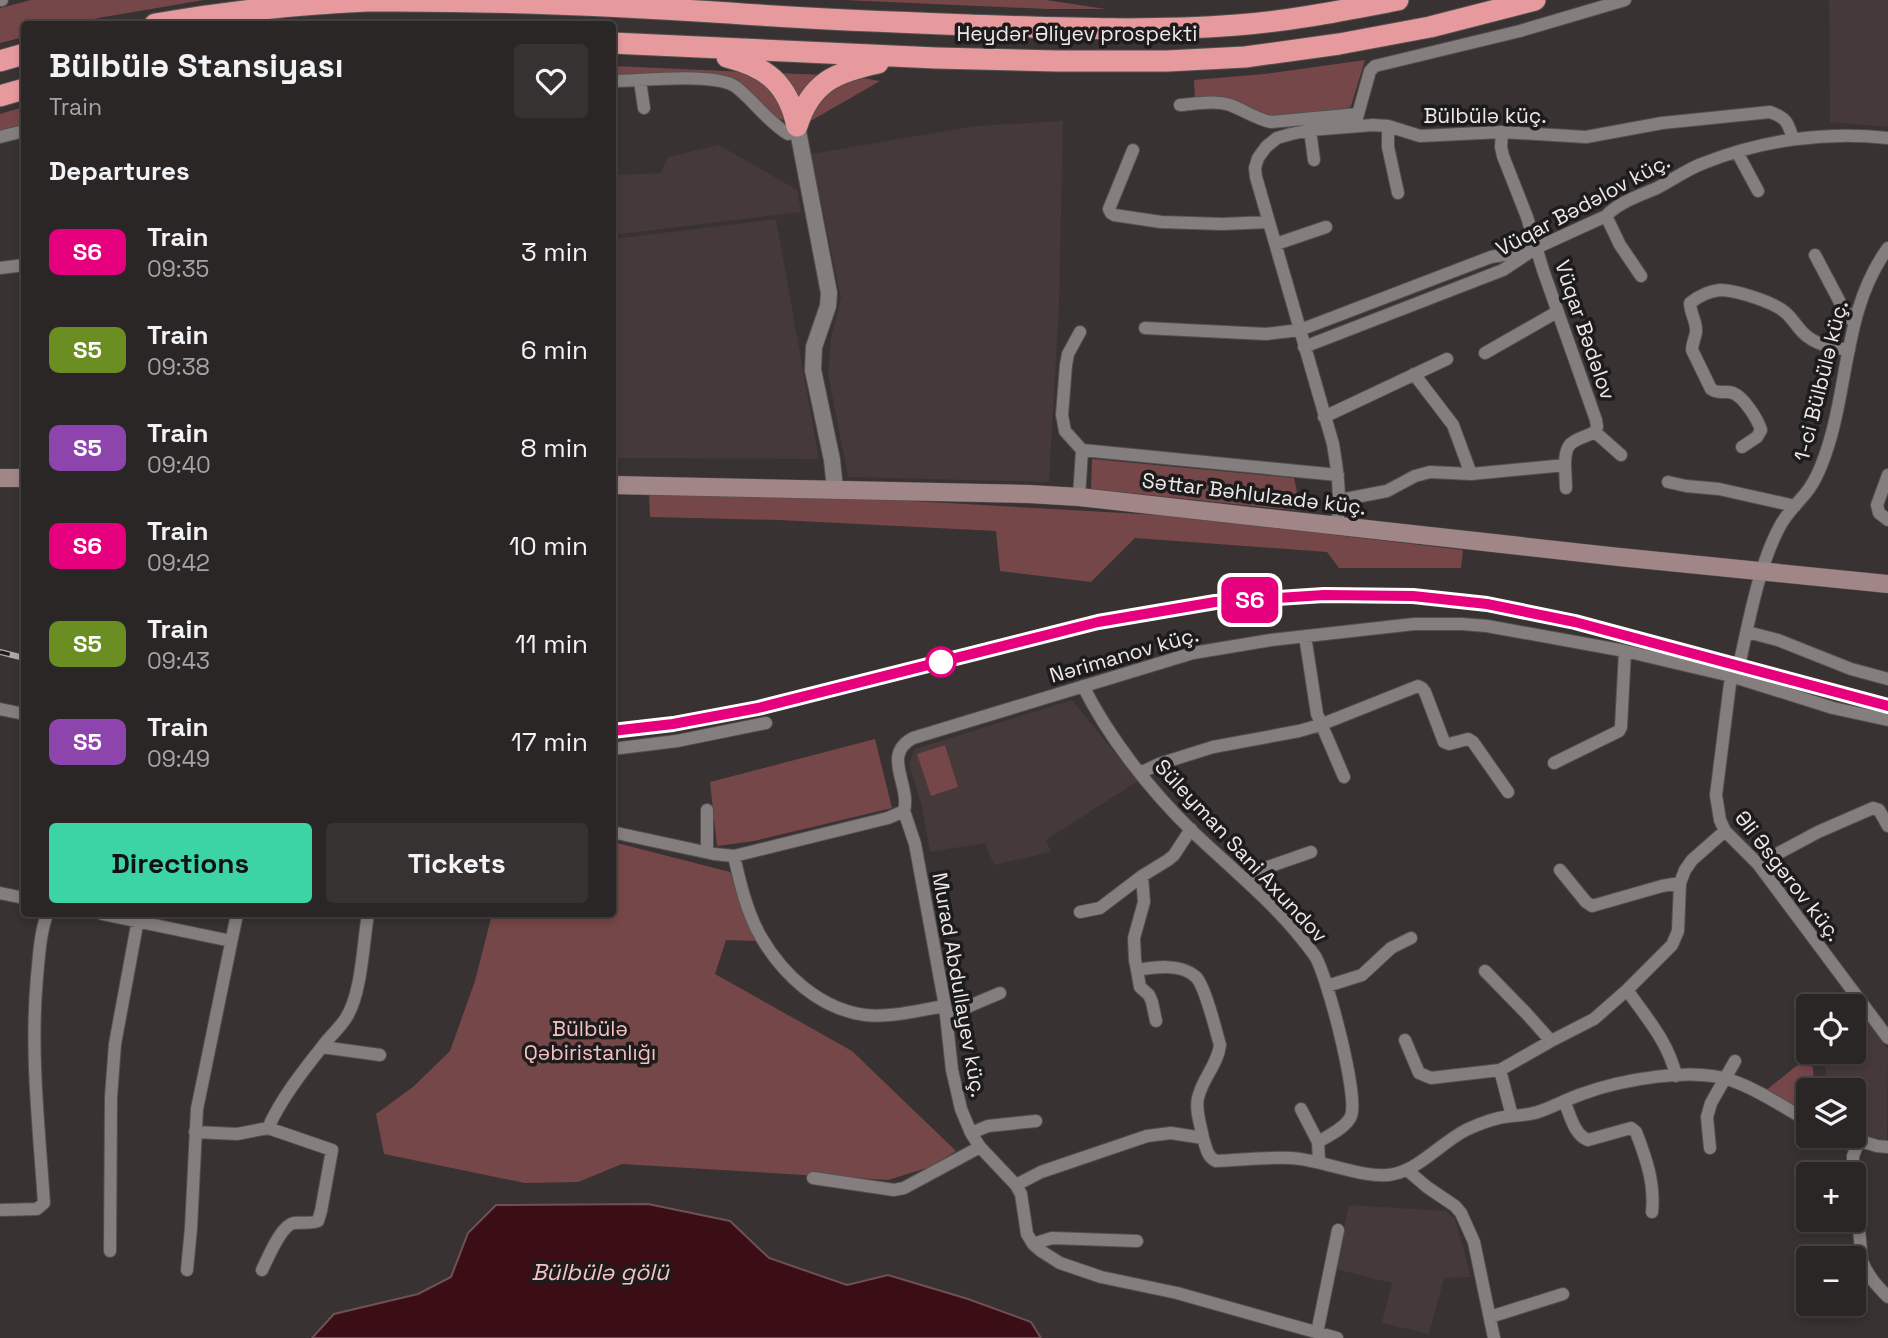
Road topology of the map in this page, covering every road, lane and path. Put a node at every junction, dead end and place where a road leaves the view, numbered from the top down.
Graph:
1 (1398, 0) edge
2 (1535, 0) edge
3 (1625, 0) edge
4 (571, 1) edge
5 (173, 21) edge
6 (616, 43) edge
7 (634, 45) junction
8 (21, 55) edge
9 (936, 58) junction
10 (0, 61) edge
11 (640, 80) junction
12 (616, 81) edge
13 (21, 90) edge
14 (0, 96) edge
15 (1180, 105) dead end
16 (644, 108) dead end
17 (1357, 119) junction
18 (1388, 126) junction
19 (798, 129) junction
20 (1310, 130) junction
21 (21, 132) edge
22 (1502, 132) junction
23 (0, 137) edge
24 (1888, 138) edge
25 (1793, 139) junction
26 (1133, 149) dead end
27 (1737, 152) junction
28 (1314, 160) dead end
29 (1758, 191) dead end
30 (1398, 193) dead end
31 (1606, 216) junction
32 (1269, 222) junction
33 (1326, 227) dead end
34 (1276, 244) junction
35 (1536, 248) junction
36 (1888, 248) edge
37 (1815, 255) dead end
38 (21, 265) edge
39 (0, 268) edge
40 (1641, 276) dead end
41 (1558, 312) junction
42 (1854, 323) junction
43 (1145, 328) dead end
44 (1300, 330) junction
45 (1080, 332) dead end
46 (1304, 346) junction
47 (1849, 350) junction
48 (1485, 353) dead end
49 (1447, 359) dead end
50 (1413, 374) junction
51 (1324, 417) junction
52 (1595, 432) junction
53 (1742, 447) dead end
54 (1082, 450) junction
55 (1621, 455) dead end
56 (1565, 465) junction
57 (1471, 474) junction
58 (1338, 475) junction
59 (1888, 475) edge
60 (0, 478) edge
61 (21, 478) edge
62 (1668, 482) dead end
63 (616, 485) edge
64 (1566, 488) dead end
65 (835, 489) junction
66 (1079, 497) junction
67 (1340, 500) junction
68 (1795, 506) junction
69 (1888, 520) edge
70 (1337, 526) junction
71 (1762, 572) junction
72 (1888, 584) edge
73 (1747, 632) junction
74 (1305, 636) junction
75 (1625, 651) junction
76 (1731, 676) junction
77 (1888, 679) edge
78 (1083, 687) junction
79 (0, 709) edge
80 (21, 713) edge
81 (1888, 720) edge
82 (766, 723) dead end
83 (1320, 725) junction
84 (616, 749) edge
85 (1554, 763) dead end
86 (1140, 773) junction
87 (1344, 777) dead end
88 (1508, 792) dead end
89 (707, 810) dead end
90 (904, 811) junction
91 (1888, 827) edge
92 (1191, 829) junction
93 (1725, 831) junction
94 (616, 833) edge
95 (707, 852) junction
96 (1311, 852) dead end
97 (734, 856) junction
98 (1758, 864) junction
99 (1560, 870) dead end
100 (1142, 876) junction
101 (1244, 879) junction
102 (1681, 883) junction
103 (0, 893) edge
104 (21, 897) edge
105 (1080, 912) dead end
106 (46, 917) edge
107 (138, 917) edge
108 (236, 917) edge
109 (368, 917) edge
110 (1411, 938) dead end
111 (231, 941) junction
112 (1137, 970) junction
113 (1485, 971) dead end
114 (1327, 986) junction
115 (1627, 990) junction
116 (1000, 993) dead end
117 (945, 1011) junction
118 (1156, 1021) dead end
119 (1888, 1038) edge
120 (1405, 1041) dead end
121 (1550, 1041) junction
122 (322, 1047) junction
123 (380, 1055) dead end
124 (1735, 1061) dead end
125 (1500, 1070) junction
126 (1676, 1076) junction
127 (1726, 1078) junction
128 (1564, 1101) junction
129 (1301, 1109) dead end
130 (1796, 1115) edge
131 (1512, 1116) junction
132 (1037, 1121) dead end
133 (268, 1128) junction
134 (195, 1132) junction
135 (971, 1133) junction
136 (1203, 1138) junction
137 (1318, 1142) junction
138 (1866, 1143) edge
139 (979, 1147) junction
140 (1888, 1147) edge
141 (1710, 1148) dead end
142 (1856, 1148) edge
143 (1319, 1161) junction
144 (1408, 1170) junction
145 (813, 1178) dead end
146 (1016, 1185) junction
147 (0, 1210) edge
148 (1653, 1212) dead end
149 (1338, 1230) dead end
150 (1137, 1241) dead end
151 (1033, 1244) junction
152 (110, 1251) dead end
153 (187, 1270) dead end
154 (262, 1270) dead end
155 (1563, 1294) dead end
156 (1888, 1297) edge
157 (1490, 1317) junction
158 (1317, 1333) junction
159 (1337, 1338) edge
160 (1494, 1338) edge

1 - 4 highway, Heydər Əliyev prospekti
2 - 9 highway, Heydər Əliyev prospekti
3 - 17 street
4 - 5 highway, Heydər Əliyev prospekti
6 - 7 highway, Heydər Əliyev prospekti
7 - 9 highway, Heydər Əliyev prospekti
7 - 19 highway
8 - 10 highway
9 - 19 highway
11 - 12 street
11 - 16 street
11 - 19 street
13 - 14 highway
15 - 17 street
17 - 18 street, Bülbülə küç.
17 - 20 street, Bülbülə küç.
18 - 22 street, Bülbülə küç.
18 - 30 street
19 - 65 street
20 - 28 street
20 - 32 street, Bülbülə küç.
21 - 23 street
22 - 25 street, Bülbülə küç.
22 - 35 street, Vüqar Bədəlov
24 - 25 street, Vüqar Bədəlov küç.
25 - 27 street, Vüqar Bədəlov küç.
26 - 32 street
27 - 29 street
27 - 31 street, Vüqar Bədəlov küç.
31 - 35 street, Vüqar Bədəlov küç.
31 - 40 street
32 - 34 street, Bülbülə küç.
33 - 34 street
34 - 44 street, Bülbülə küç.
35 - 41 street, Vüqar Bədəlov
35 - 44 street
35 - 46 street, Vüqar Bədəlov küç.
36 - 42 street, 1-ci Bülbülə küç.
37 - 42 street
38 - 39 street
41 - 48 street
41 - 52 street, Vüqar Bədəlov
42 - 47 street, 1-ci Bülbülə küç.
43 - 44 street
44 - 46 street, Bülbülə küç.
45 - 54 street
46 - 51 street, Bülbülə küç.
47 - 53 street
47 - 68 street, 1-ci Bülbülə küç.
49 - 50 street
50 - 51 street
50 - 57 street
51 - 58 street, Bülbülə küç.
52 - 55 street
52 - 56 street, Vüqar Bədəlov
54 - 58 street
54 - 66 street
56 - 57 street
56 - 64 street
57 - 67 street
58 - 67 street, Bülbülə küç.
59 - 69 street
60 - 61 main road
62 - 68 street
63 - 65 main road, Səttar Bəhlulzadə küç.
65 - 66 main road, Səttar Bəhlulzadə küç.
66 - 70 main road, Səttar Bəhlulzadə küç.
67 - 70 street, Bülbülə küç.
68 - 71 street, 1-ci Bülbülə küç.
70 - 71 main road, Səttar Bəhlulzadə küç.
71 - 72 main road, Səttar Bəhlulzadə küç.
71 - 73 street, 1-ci Bülbülə küç.
73 - 76 street, 1-ci Bülbülə küç.
73 - 77 street
74 - 75 street, Nərimanov küç.
74 - 78 street, Nərimanov küç.
74 - 83 street
75 - 76 street, Nərimanov küç.
75 - 85 street
76 - 81 street, Nərimanov küç.
76 - 93 street, Əli Əsgərov küç.
78 - 86 street, Süleyman Sani Axundov
78 - 90 street, Nərimanov küç.
79 - 80 street
82 - 84 street
83 - 86 street
83 - 87 street
83 - 88 street
86 - 92 street, Süleyman Sani Axundov
89 - 95 street
90 - 97 street
90 - 117 street, Murad Abdullayev küç.
91 - 98 street
92 - 100 street
92 - 101 street, Süleyman Sani Axundov
93 - 98 street, Əli Əsgərov küç.
93 - 102 street
94 - 95 street
95 - 97 street
96 - 101 street
97 - 117 street
98 - 119 street, Əli Əsgərov küç.
99 - 102 street
100 - 105 street
100 - 112 street
101 - 114 street, Süleyman Sani Axundov
102 - 115 street
103 - 104 street
106 - 147 street
107 - 111 street
107 - 152 street
108 - 111 street
109 - 122 street
110 - 114 street
111 - 134 street
112 - 118 street
112 - 136 street
113 - 121 street
114 - 137 street, Süleyman Sani Axundov
115 - 121 street
115 - 126 street
116 - 117 street
117 - 135 street, Murad Abdullayev küç.
120 - 125 street
121 - 125 street
122 - 123 street
122 - 133 street
124 - 127 street
125 - 131 street
126 - 127 street
126 - 128 street
127 - 130 street
127 - 141 street
128 - 131 street
128 - 148 street
129 - 137 street
131 - 144 street
132 - 135 street
133 - 134 street
133 - 154 street
134 - 153 street
135 - 139 street, Murad Abdullayev küç.
136 - 143 street
136 - 146 street
137 - 143 street
138 - 140 street
139 - 145 street
139 - 146 street, Murad Abdullayev küç.
142 - 156 street
143 - 144 street
144 - 157 street
146 - 151 street, Murad Abdullayev küç.
149 - 158 street
150 - 151 street
151 - 158 street
155 - 157 street
157 - 160 street
158 - 159 street

